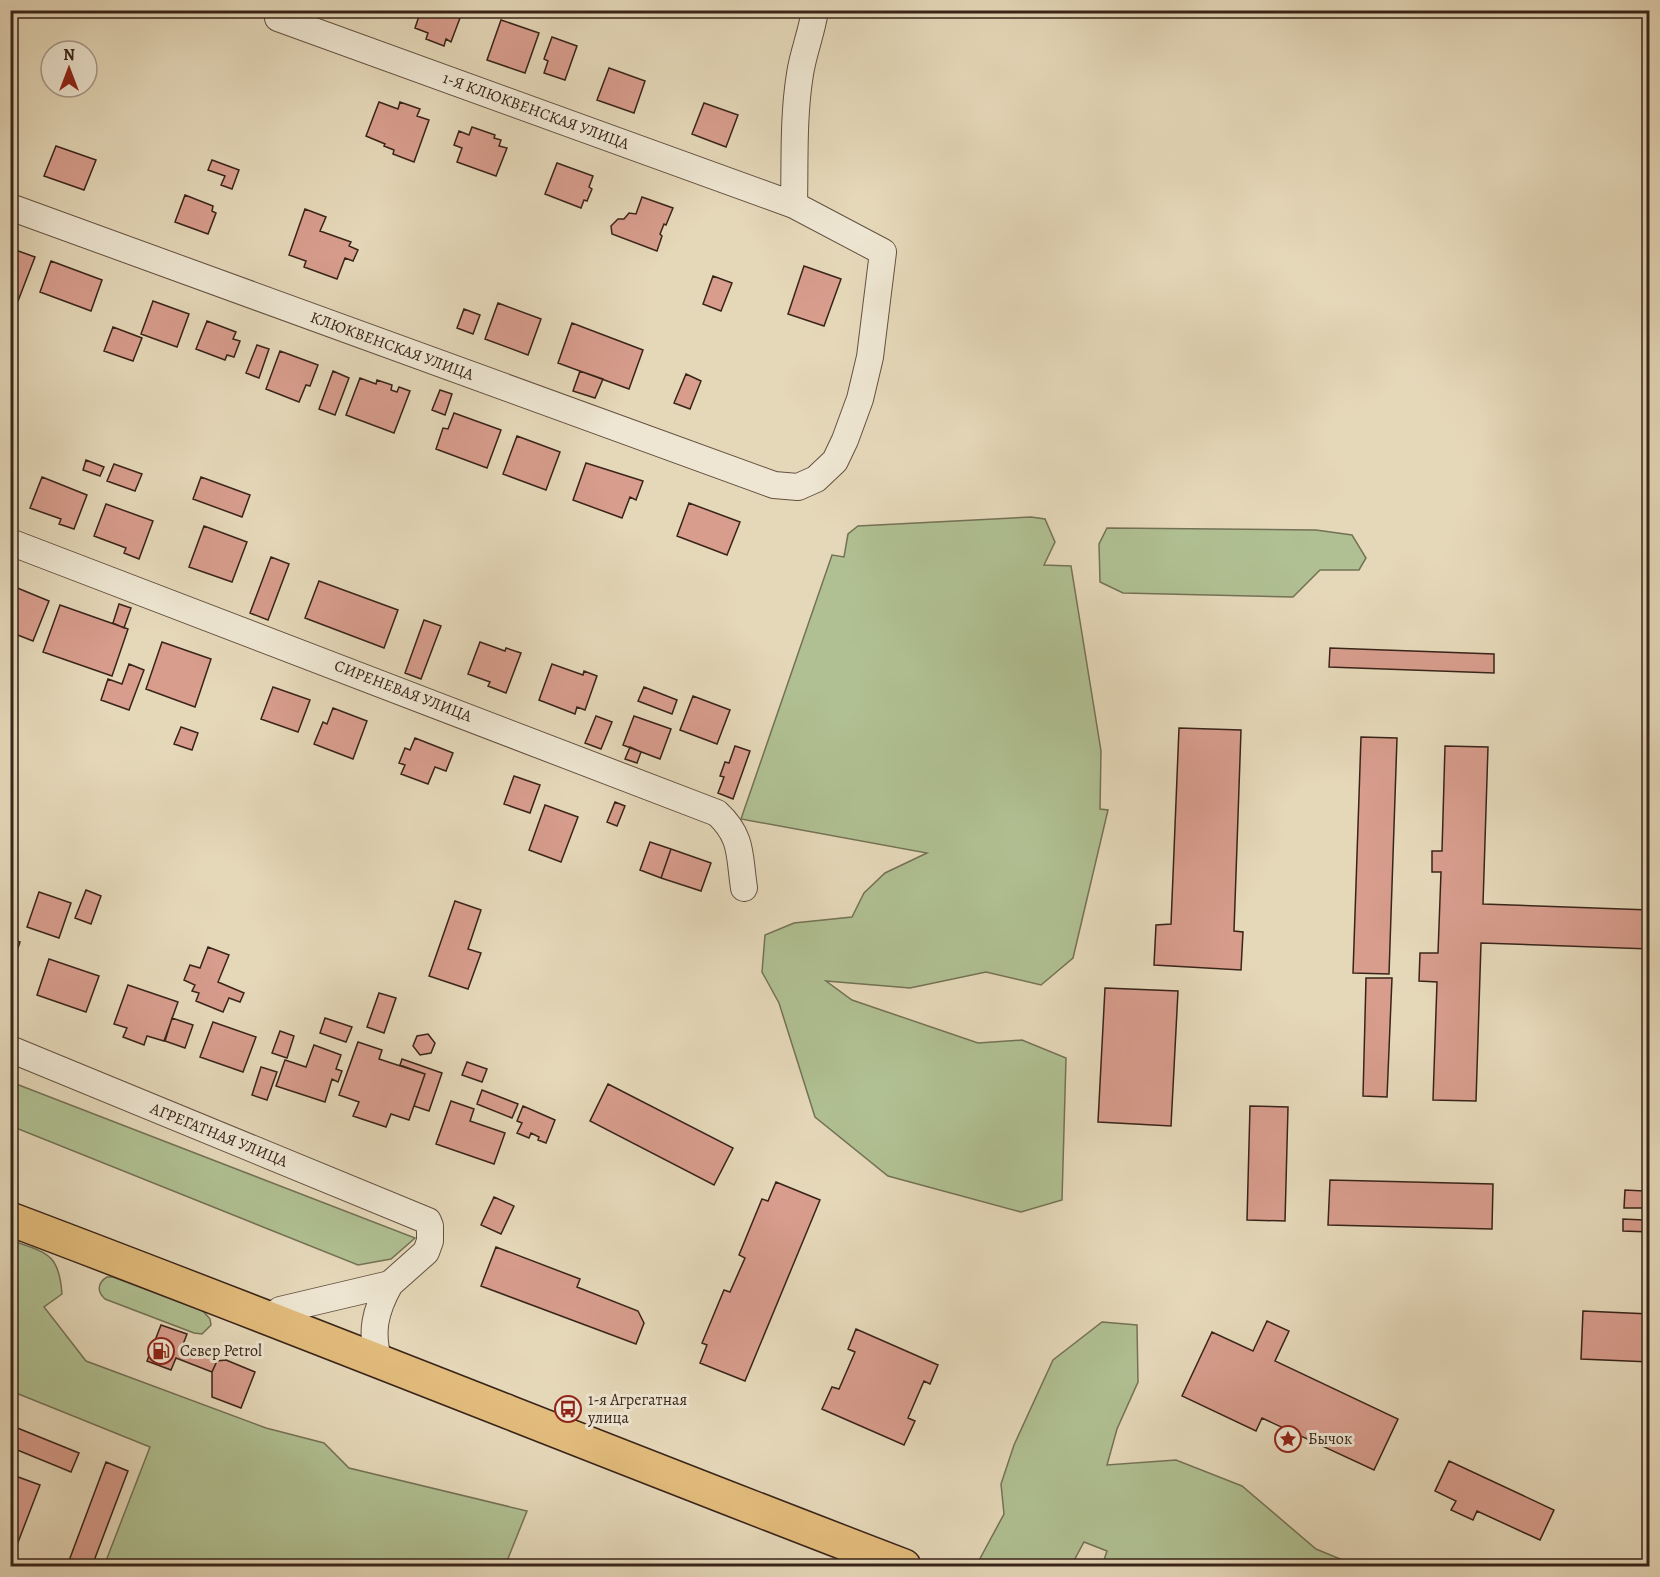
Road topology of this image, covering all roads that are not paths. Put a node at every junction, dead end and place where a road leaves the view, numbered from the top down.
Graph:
1 (815, 10) edge
2 (278, 18) dead end
3 (794, 205) junction
4 (10, 207) edge
5 (774, 485) joint
6 (10, 542) edge
7 (744, 888) dead end
8 (10, 1049) edge
9 (10, 1219) edge
10 (390, 1284) junction
11 (272, 1318) junction
12 (379, 1362) junction
13 (904, 1566) edge

1 - 3 street
2 - 3 street, 1-Я КЛЮКВЕНСКАЯ УЛИЦА
3 - 5 street, 1-Я КЛЮКВЕНСКАЯ УЛИЦА
4 - 5 street, КЛЮКВЕНСКАЯ УЛИЦА
6 - 7 street, СИРЕНЕВАЯ УЛИЦА
8 - 10 street, АГРЕГАТНАЯ УЛИЦА
9 - 11 main road
10 - 11 street
10 - 12 street
11 - 12 main road
12 - 13 main road

